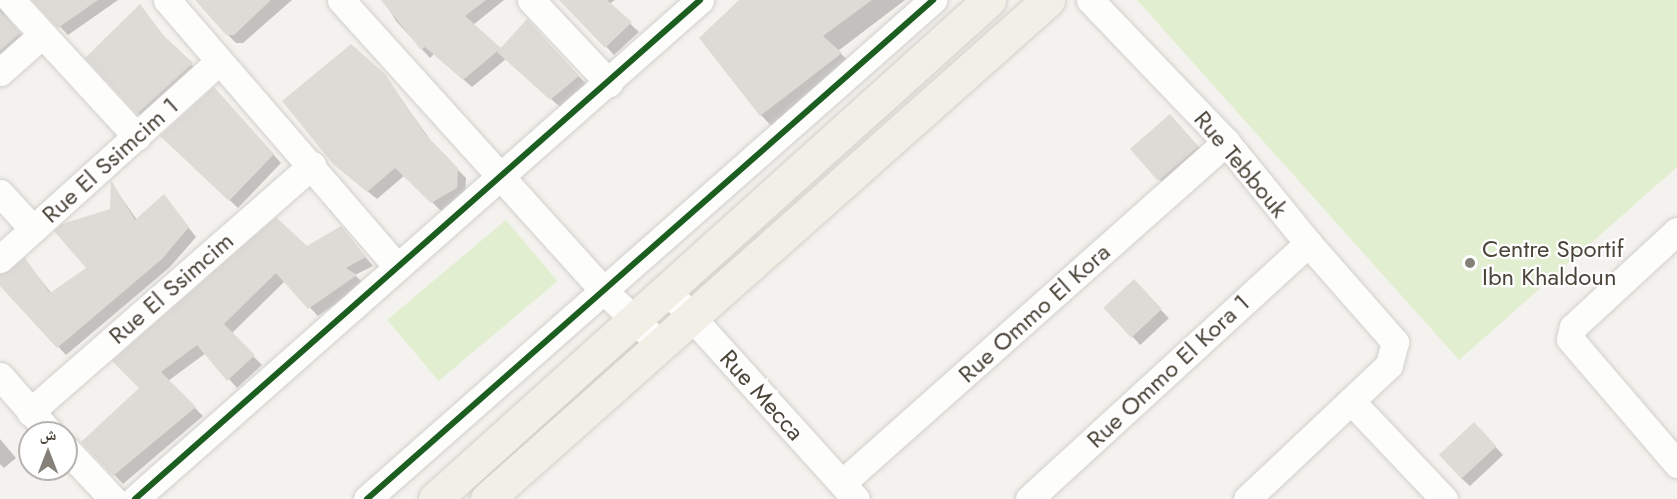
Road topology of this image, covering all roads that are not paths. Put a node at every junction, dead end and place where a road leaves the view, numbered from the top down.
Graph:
1 (11, 0) edge
2 (341, 0) edge
3 (531, 0) edge
4 (700, 0) edge
5 (933, 0) edge
6 (989, 0) edge
7 (1048, 0) edge
8 (1090, 0) edge
9 (174, 2) edge
10 (42, 34) junction
11 (219, 61) junction
12 (0, 72) edge
13 (609, 83) junction
14 (137, 137) junction
15 (1226, 142) junction
16 (312, 165) junction
17 (501, 175) junction
18 (0, 194) edge
19 (33, 229) junction
20 (1677, 231) edge
21 (1308, 243) junction
22 (0, 259) edge
23 (396, 265) junction
24 (602, 289) junction
25 (668, 291) junction
26 (691, 315) junction
27 (634, 321) junction
28 (661, 345) junction
29 (0, 376) edge
30 (1351, 401) junction
31 (30, 412) junction
32 (39, 421) edge
33 (78, 462) edge
34 (1677, 464) edge
35 (849, 491) edge
36 (114, 499) edge
37 (135, 499) edge
38 (367, 499) edge
39 (435, 499) edge
40 (487, 499) edge
41 (1029, 499) edge
42 (1247, 499) edge
43 (1444, 499) edge

1 - 10 street
2 - 17 street
3 - 13 street
4 - 13 street
5 - 24 street
6 - 25 main road
7 - 26 main road
8 - 15 street, Rue Tebbouk
9 - 11 street
10 - 12 street
10 - 14 street
11 - 14 street, Rue El Ssimcim 1
11 - 16 street
13 - 17 street
14 - 19 street, Rue El Ssimcim 1
15 - 21 street, Rue Tebbouk
15 - 35 street, Rue Ommo El Kora
16 - 23 street
16 - 31 street, Rue El Ssimcim
17 - 23 street
17 - 24 street
18 - 19 street
19 - 22 street, Rue El Ssimcim 1
20 - 34 street
21 - 30 street, Rue Tebbouk
21 - 41 street, Rue Ommo El Kora 1
23 - 37 street
24 - 27 street
24 - 38 street
25 - 26 street, Rue Mecca
25 - 27 main road
26 - 28 main road
26 - 35 street, Rue Mecca
27 - 28 street
27 - 39 main road
28 - 40 main road
29 - 31 street
30 - 42 street
30 - 43 street
31 - 32 street
33 - 36 street

